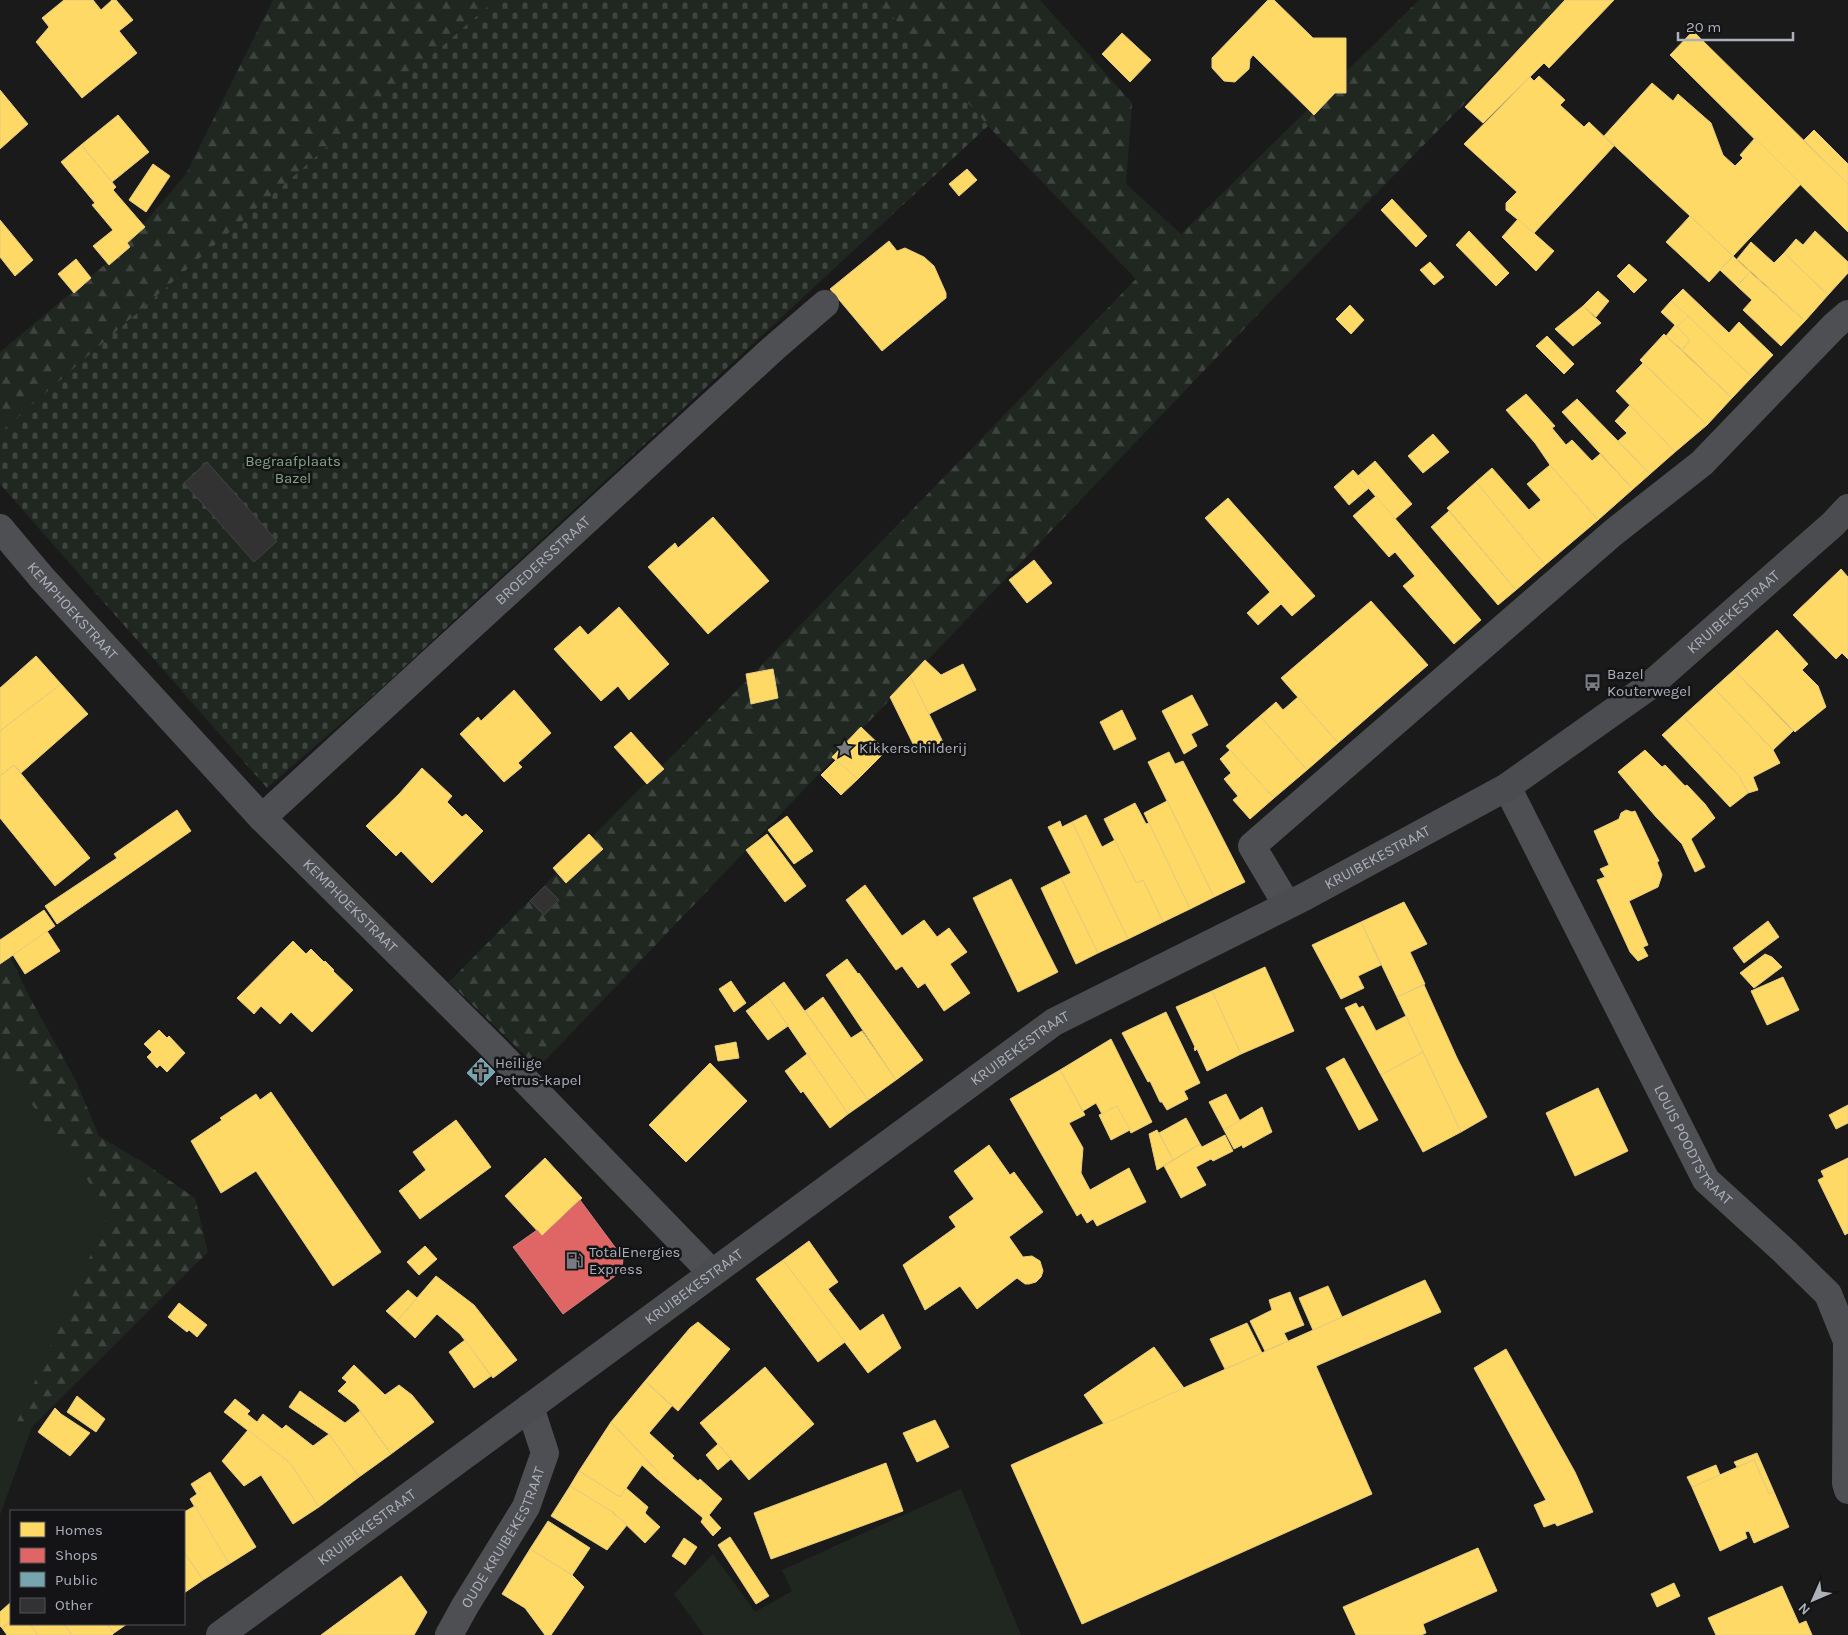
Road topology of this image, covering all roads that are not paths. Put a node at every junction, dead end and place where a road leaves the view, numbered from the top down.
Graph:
1 (825, 304) dead end
2 (1848, 314) edge
3 (1848, 508) edge
4 (0, 528) edge
5 (1507, 787) junction
6 (262, 818) junction
7 (1288, 905) junction
8 (712, 1273) junction
9 (530, 1407) junction
10 (1848, 1490) edge
11 (220, 1635) edge
12 (449, 1635) edge

1 - 6 street, BROEDERSSTRAAT
2 - 7 street
3 - 5 main road, KRUIBEKESTRAAT
4 - 6 street, KEMPHOEKSTRAAT
5 - 7 main road, KRUIBEKESTRAAT
5 - 10 street, LOUIS POODTSTRAAT
6 - 8 street, KEMPHOEKSTRAAT
7 - 8 main road, KRUIBEKESTRAAT
8 - 9 main road, KRUIBEKESTRAAT
9 - 11 main road, KRUIBEKESTRAAT
9 - 12 street, OUDE KRUIBEKESTRAAT

